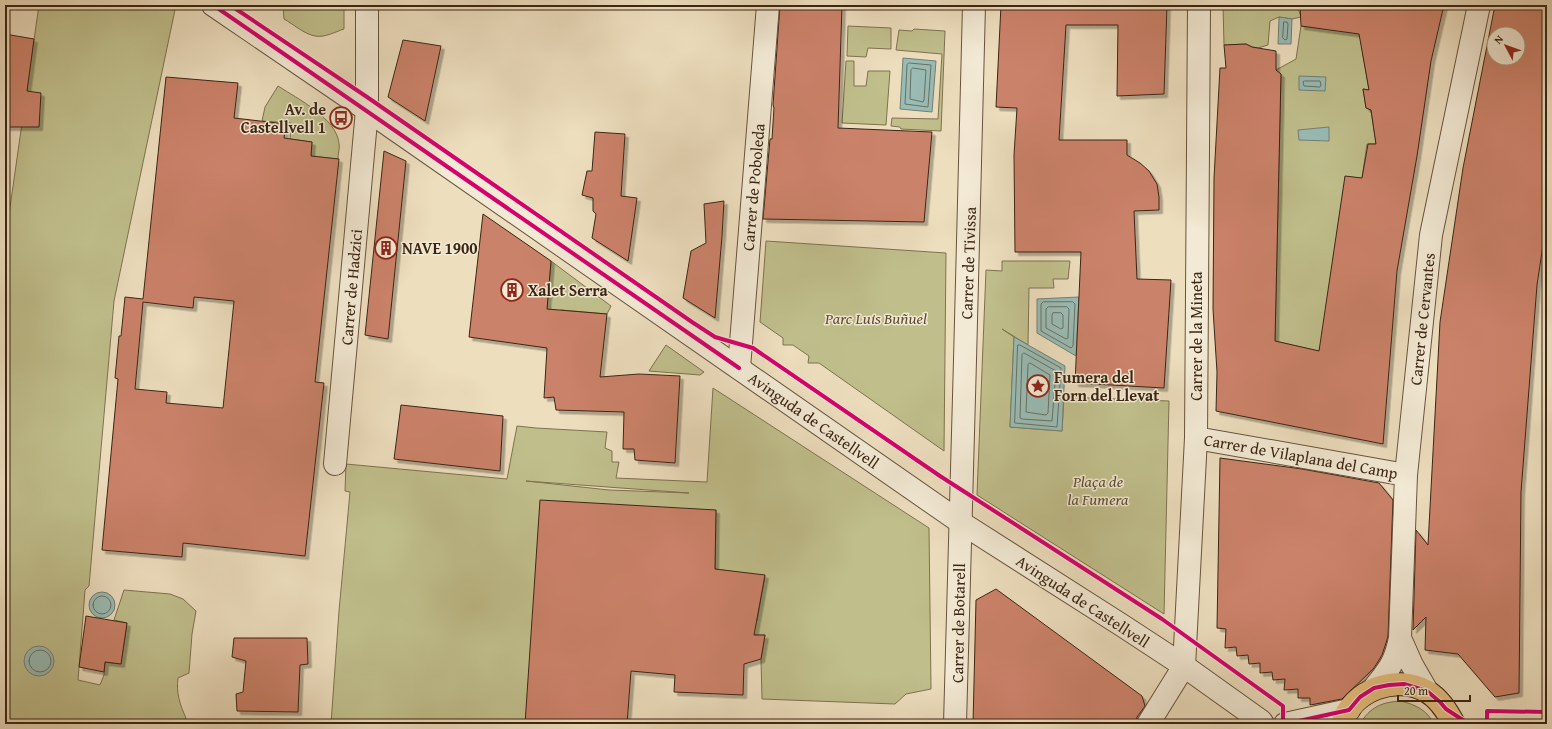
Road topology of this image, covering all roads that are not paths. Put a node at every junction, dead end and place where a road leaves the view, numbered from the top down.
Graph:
1 (213, 5) edge
2 (367, 5) edge
3 (768, 5) edge
4 (974, 5) edge
5 (1199, 5) edge
6 (1479, 5) edge
7 (367, 110) junction
8 (739, 368) junction
9 (1196, 438) junction
10 (335, 464) dead end
11 (1406, 475) junction
12 (960, 522) junction
13 (1400, 638) junction
14 (1184, 666) junction
15 (1374, 688) junction
16 (1427, 691) junction
17 (1345, 717) edge
18 (1450, 717) edge
19 (1272, 723) edge
20 (955, 724) edge
21 (1148, 724) edge
22 (1469, 724) edge

1 - 7 street, Avinguda de Castellvell
2 - 7 street, Carrer de Hadzici
3 - 8 street, Carrer de Poboleda
4 - 12 street, Carrer de Tivissa
5 - 9 street, Carrer de la Mineta
6 - 11 street, Carrer de Cervantes
7 - 8 street, Avinguda de Castellvell
7 - 10 street, Carrer de Hadzici
8 - 12 street, Avinguda de Castellvell
9 - 11 street, Carrer de Vilaplana del Camp
9 - 14 street, Carrer de la Mineta
11 - 13 street, Carrer de Cervantes
12 - 14 street, Avinguda de Castellvell
12 - 20 street, Carrer de Botarell
13 - 15 street, Carrer de Cervantes
13 - 16 street, Carrer de Cervantes
14 - 19 street, Avinguda de Castellvell
14 - 21 street
15 - 16 main road
15 - 17 main road
16 - 18 main road
17 - 19 street, Avinguda de Castellvell
18 - 22 main road

